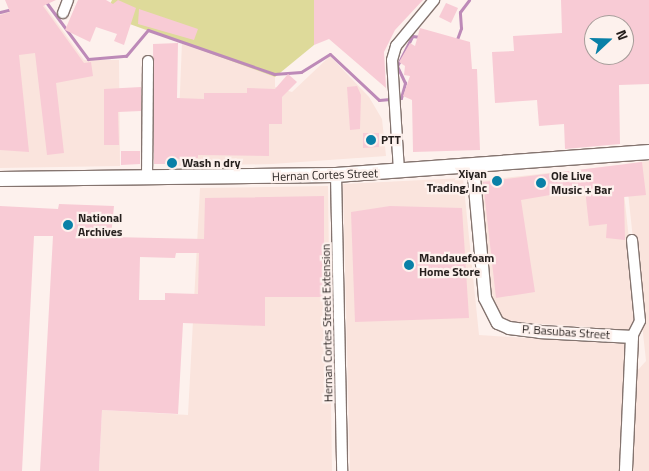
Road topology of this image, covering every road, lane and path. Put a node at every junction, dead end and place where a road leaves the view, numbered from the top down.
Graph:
1 (68, 0) edge
2 (434, 0) edge
3 (64, 12) dead end
4 (148, 61) dead end
5 (649, 152) edge
6 (473, 166) junction
7 (399, 171) junction
8 (336, 175) junction
9 (147, 178) junction
10 (0, 179) edge
11 (632, 240) dead end
12 (632, 337) junction
13 (342, 471) edge
14 (626, 471) edge

1 - 3 street
2 - 7 street
4 - 9 street
5 - 6 main road, Hernan Cortes Street
6 - 7 main road, Hernan Cortes Street
6 - 12 street, P. Basubas Street
7 - 8 main road, Hernan Cortes Street
8 - 9 main road, Hernan Cortes Street
8 - 13 street, Hernan Cortes Street Extension
9 - 10 main road, Hernan Cortes Street
11 - 12 street
12 - 14 street

